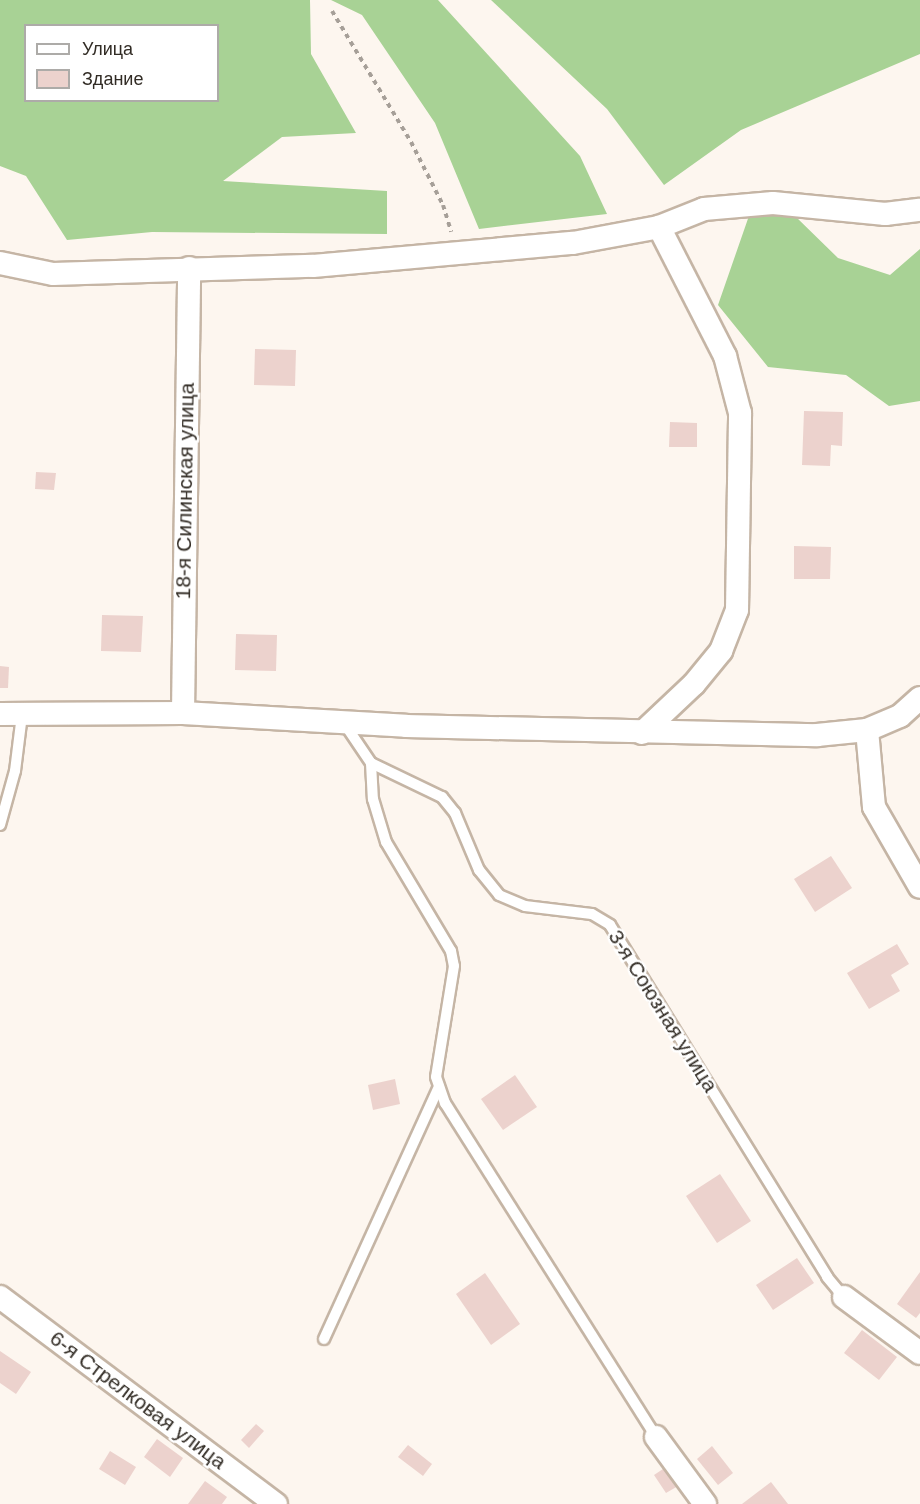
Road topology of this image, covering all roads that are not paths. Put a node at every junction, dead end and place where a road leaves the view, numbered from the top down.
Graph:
1 (920, 210) edge
2 (659, 227) junction
3 (0, 263) edge
4 (189, 268) junction
5 (920, 698) edge
6 (183, 713) junction
7 (11, 714) edge
8 (344, 723) junction
9 (867, 730) junction
10 (642, 733) junction
11 (371, 763) junction
12 (0, 825) edge
13 (920, 887) edge
14 (439, 1087) junction
15 (0, 1297) edge
16 (844, 1297) joint
17 (324, 1339) dead end
18 (920, 1353) edge
19 (656, 1437) joint
20 (276, 1504) edge
21 (705, 1504) edge

1 - 2 street
2 - 4 street
2 - 10 street
3 - 4 street
4 - 6 street, 18-я Силинская улица
5 - 9 street
6 - 7 street
6 - 8 street
7 - 12 lane
8 - 10 street
8 - 11 lane
9 - 10 street
9 - 13 street
11 - 14 lane
11 - 16 lane, 3-я Союзная улица
14 - 17 lane
14 - 19 lane
15 - 20 street, 6-я Стрелковая улица
16 - 18 street
19 - 21 street

